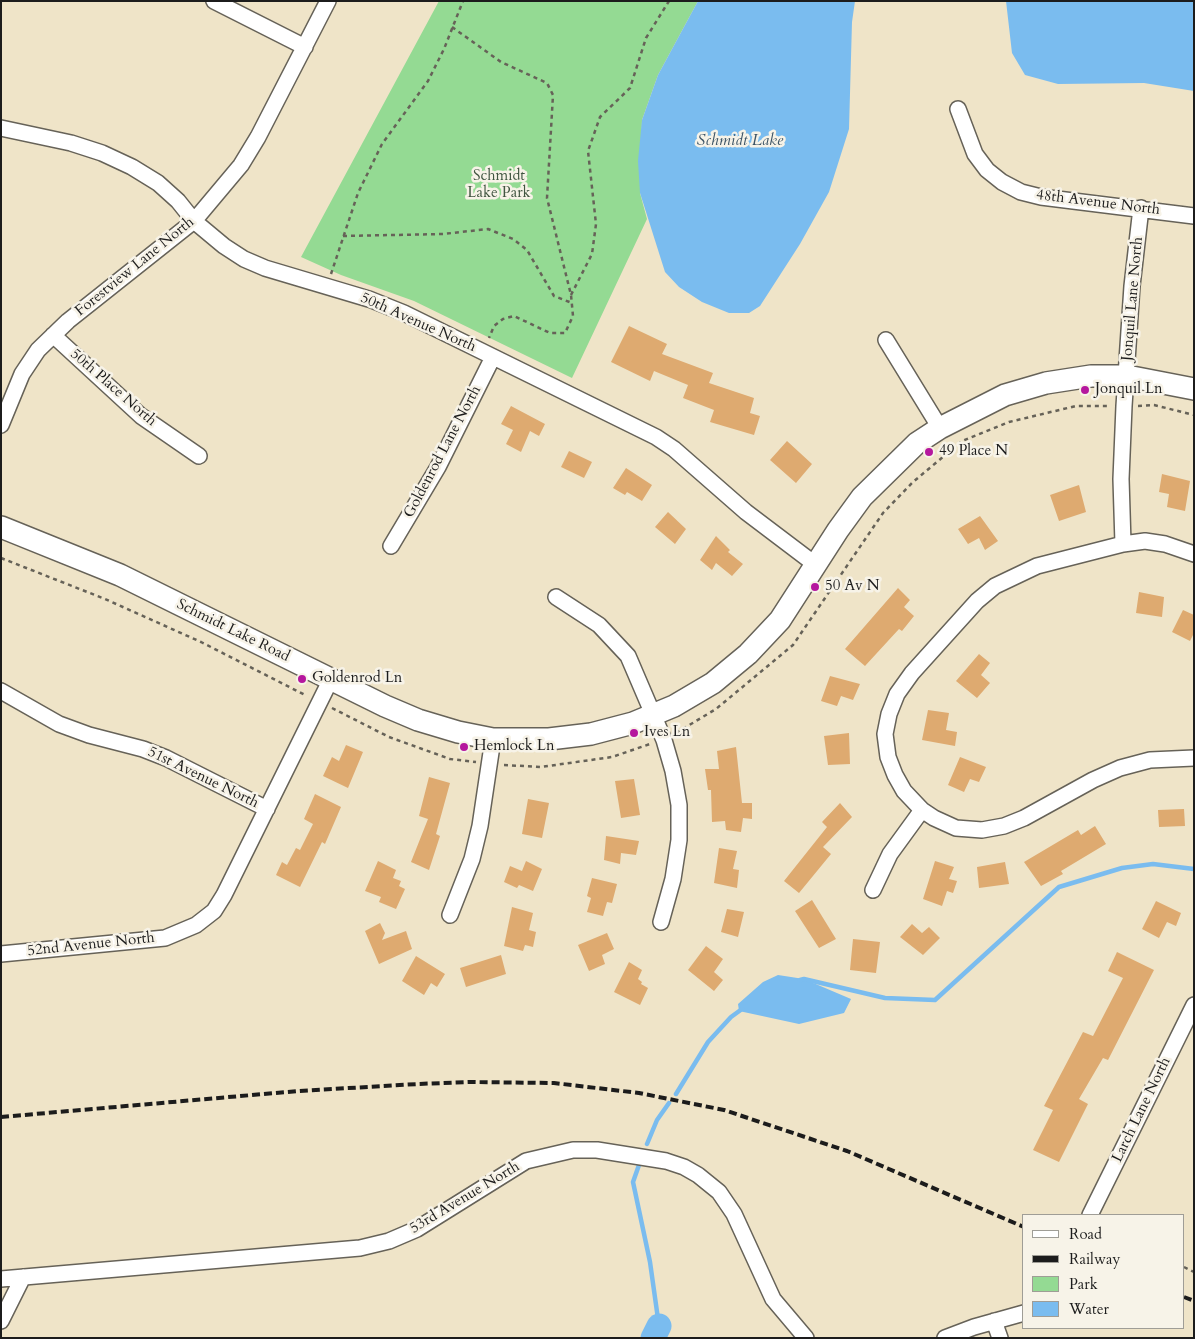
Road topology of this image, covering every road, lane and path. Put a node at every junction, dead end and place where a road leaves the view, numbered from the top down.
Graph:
1 (214, 1) edge
2 (328, 1) edge
3 (463, 1) edge
4 (669, 1) edge
5 (452, 27) junction
6 (305, 47) junction
7 (958, 109) dead end
8 (1, 128) edge
9 (1141, 208) junction
10 (1194, 216) edge
11 (194, 221) junction
12 (343, 236) junction
13 (327, 288) junction
14 (571, 295) junction
15 (572, 303) junction
16 (53, 336) junction
17 (886, 340) dead end
18 (488, 354) junction
19 (1127, 376) junction
20 (1194, 389) edge
21 (1124, 406) junction
22 (1194, 415) edge
23 (1, 425) edge
24 (940, 428) junction
25 (199, 456) dead end
26 (1, 527) edge
27 (1123, 544) junction
28 (391, 546) dead end
29 (1194, 554) edge
30 (1, 558) edge
31 (816, 565) junction
32 (556, 598) dead end
33 (331, 679) junction
34 (1, 691) edge
35 (320, 702) junction
36 (652, 714) junction
37 (493, 739) junction
38 (664, 740) junction
39 (1194, 758) edge
40 (490, 764) junction
41 (267, 809) junction
42 (922, 810) junction
43 (873, 890) dead end
44 (450, 915) dead end
45 (661, 922) dead end
46 (1, 954) edge
47 (1194, 1006) edge
48 (1090, 1214) edge
49 (23, 1277) junction
50 (1, 1279) edge
51 (1022, 1314) edge
52 (1, 1321) edge
53 (994, 1321) junction
54 (806, 1338) edge
55 (945, 1338) edge
56 (1000, 1338) edge

1 - 6 street
2 - 6 street, Forestview Lane North
3 - 5 path
4 - 14 path
5 - 12 path
5 - 14 path
6 - 11 street, Forestview Lane North
7 - 9 street, 48th Avenue North
8 - 11 street, 50th Avenue North
9 - 10 street, 48th Avenue North
9 - 19 street, Jonquil Lane North
11 - 13 street, 50th Avenue North
11 - 16 street, Forestview Lane North
12 - 13 path
12 - 15 path
13 - 18 street, 50th Avenue North
14 - 15 path
15 - 18 path
16 - 23 street, Forestview Lane North
16 - 25 street, 50th Place North
17 - 24 street
18 - 28 street, Goldenrod Lane North
18 - 31 street, 50th Avenue North
19 - 20 street, Schmidt Lake Road
19 - 21 street, Jonquil Lane North
19 - 24 street, Schmidt Lake Road
21 - 22 path
21 - 27 street, Jonquil Lane North
21 - 38 path
24 - 31 street, Schmidt Lake Road
26 - 33 street, Schmidt Lake Road
27 - 29 street
27 - 42 street
30 - 35 path
31 - 36 street, Schmidt Lake Road
32 - 36 street
33 - 35 street
33 - 37 street, Schmidt Lake Road
34 - 41 street, 51st Avenue North
35 - 40 path
35 - 41 street
36 - 37 street, Schmidt Lake Road
36 - 38 street
37 - 40 street
38 - 40 path
38 - 45 street
39 - 42 street
40 - 44 street
41 - 46 street, 52nd Avenue North
42 - 43 street
47 - 48 street, Larch Lane North
49 - 50 street, 53rd Avenue North
49 - 52 street
49 - 54 street, 53rd Avenue North
51 - 53 street
53 - 55 street
53 - 56 street

